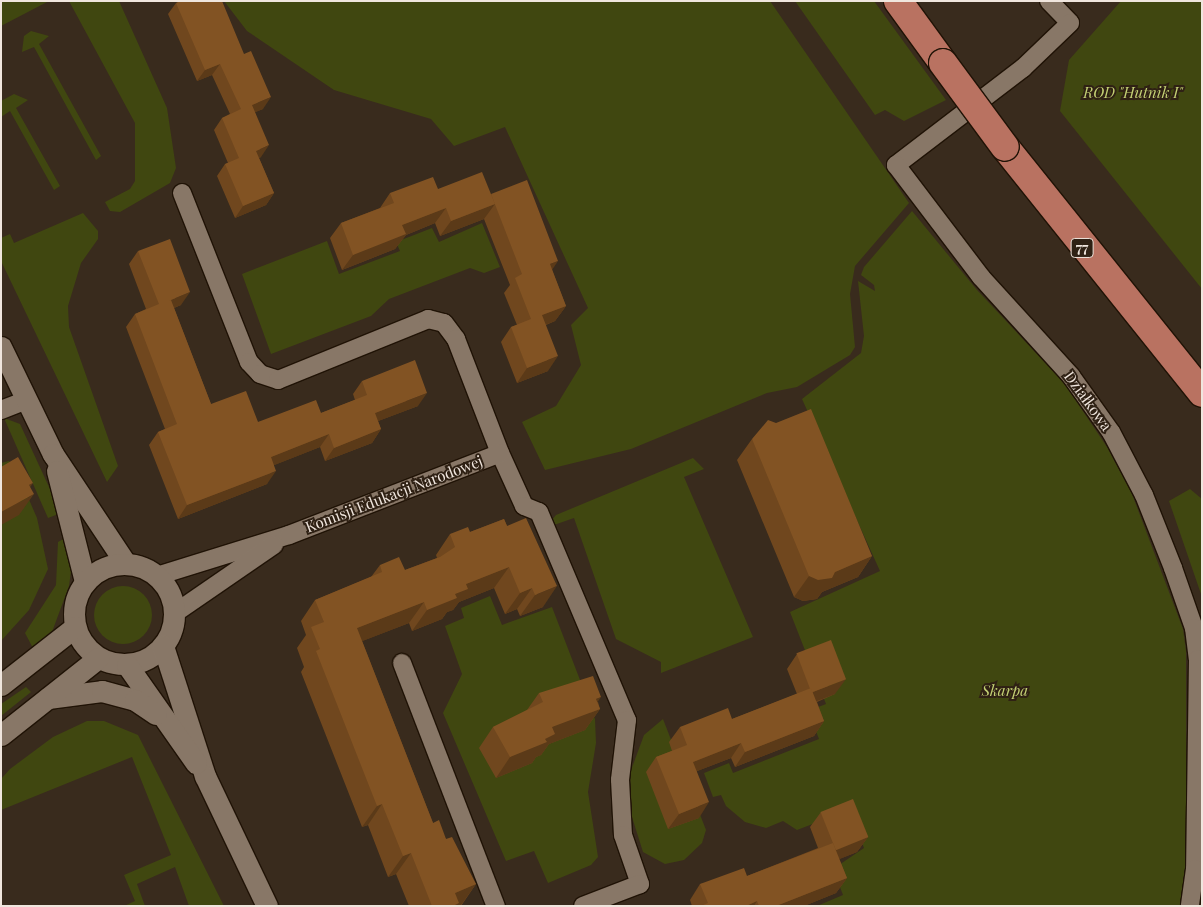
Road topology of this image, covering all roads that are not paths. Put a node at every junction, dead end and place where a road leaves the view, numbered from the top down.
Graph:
1 (898, 1) edge
2 (1049, 1) edge
3 (182, 192) dead end
4 (1, 347) edge
5 (1202, 393) edge
6 (27, 400) junction
7 (1, 410) edge
8 (500, 453) junction
9 (52, 454) junction
10 (289, 535) junction
11 (126, 564) junction
12 (157, 576) junction
13 (85, 582) junction
14 (174, 613) junction
15 (75, 627) junction
16 (164, 646) junction
17 (98, 658) junction
18 (402, 663) dead end
19 (127, 665) junction
20 (1, 686) edge
21 (48, 698) junction
22 (164, 720) junction
23 (1, 735) edge
24 (206, 776) junction
25 (266, 905) edge
26 (496, 906) edge
27 (583, 906) edge
28 (1190, 906) edge

1 - 5 main road, 77, bridge
2 - 28 street, Działkowa
3 - 8 street
4 - 6 street
6 - 7 street
6 - 9 street
8 - 10 street, Komisji Edukacji Narodowej
8 - 27 street
9 - 11 street
9 - 13 street
10 - 12 street, Komisji Edukacji Narodowej
10 - 14 street, Komisji Edukacji Narodowej
11 - 12 street
11 - 13 street
12 - 14 street
13 - 15 street
14 - 16 street
15 - 17 street
15 - 20 street
16 - 19 street
16 - 24 street
17 - 19 street
17 - 21 street
18 - 26 street
19 - 22 street
21 - 22 street
21 - 23 street
22 - 24 street
24 - 25 street

